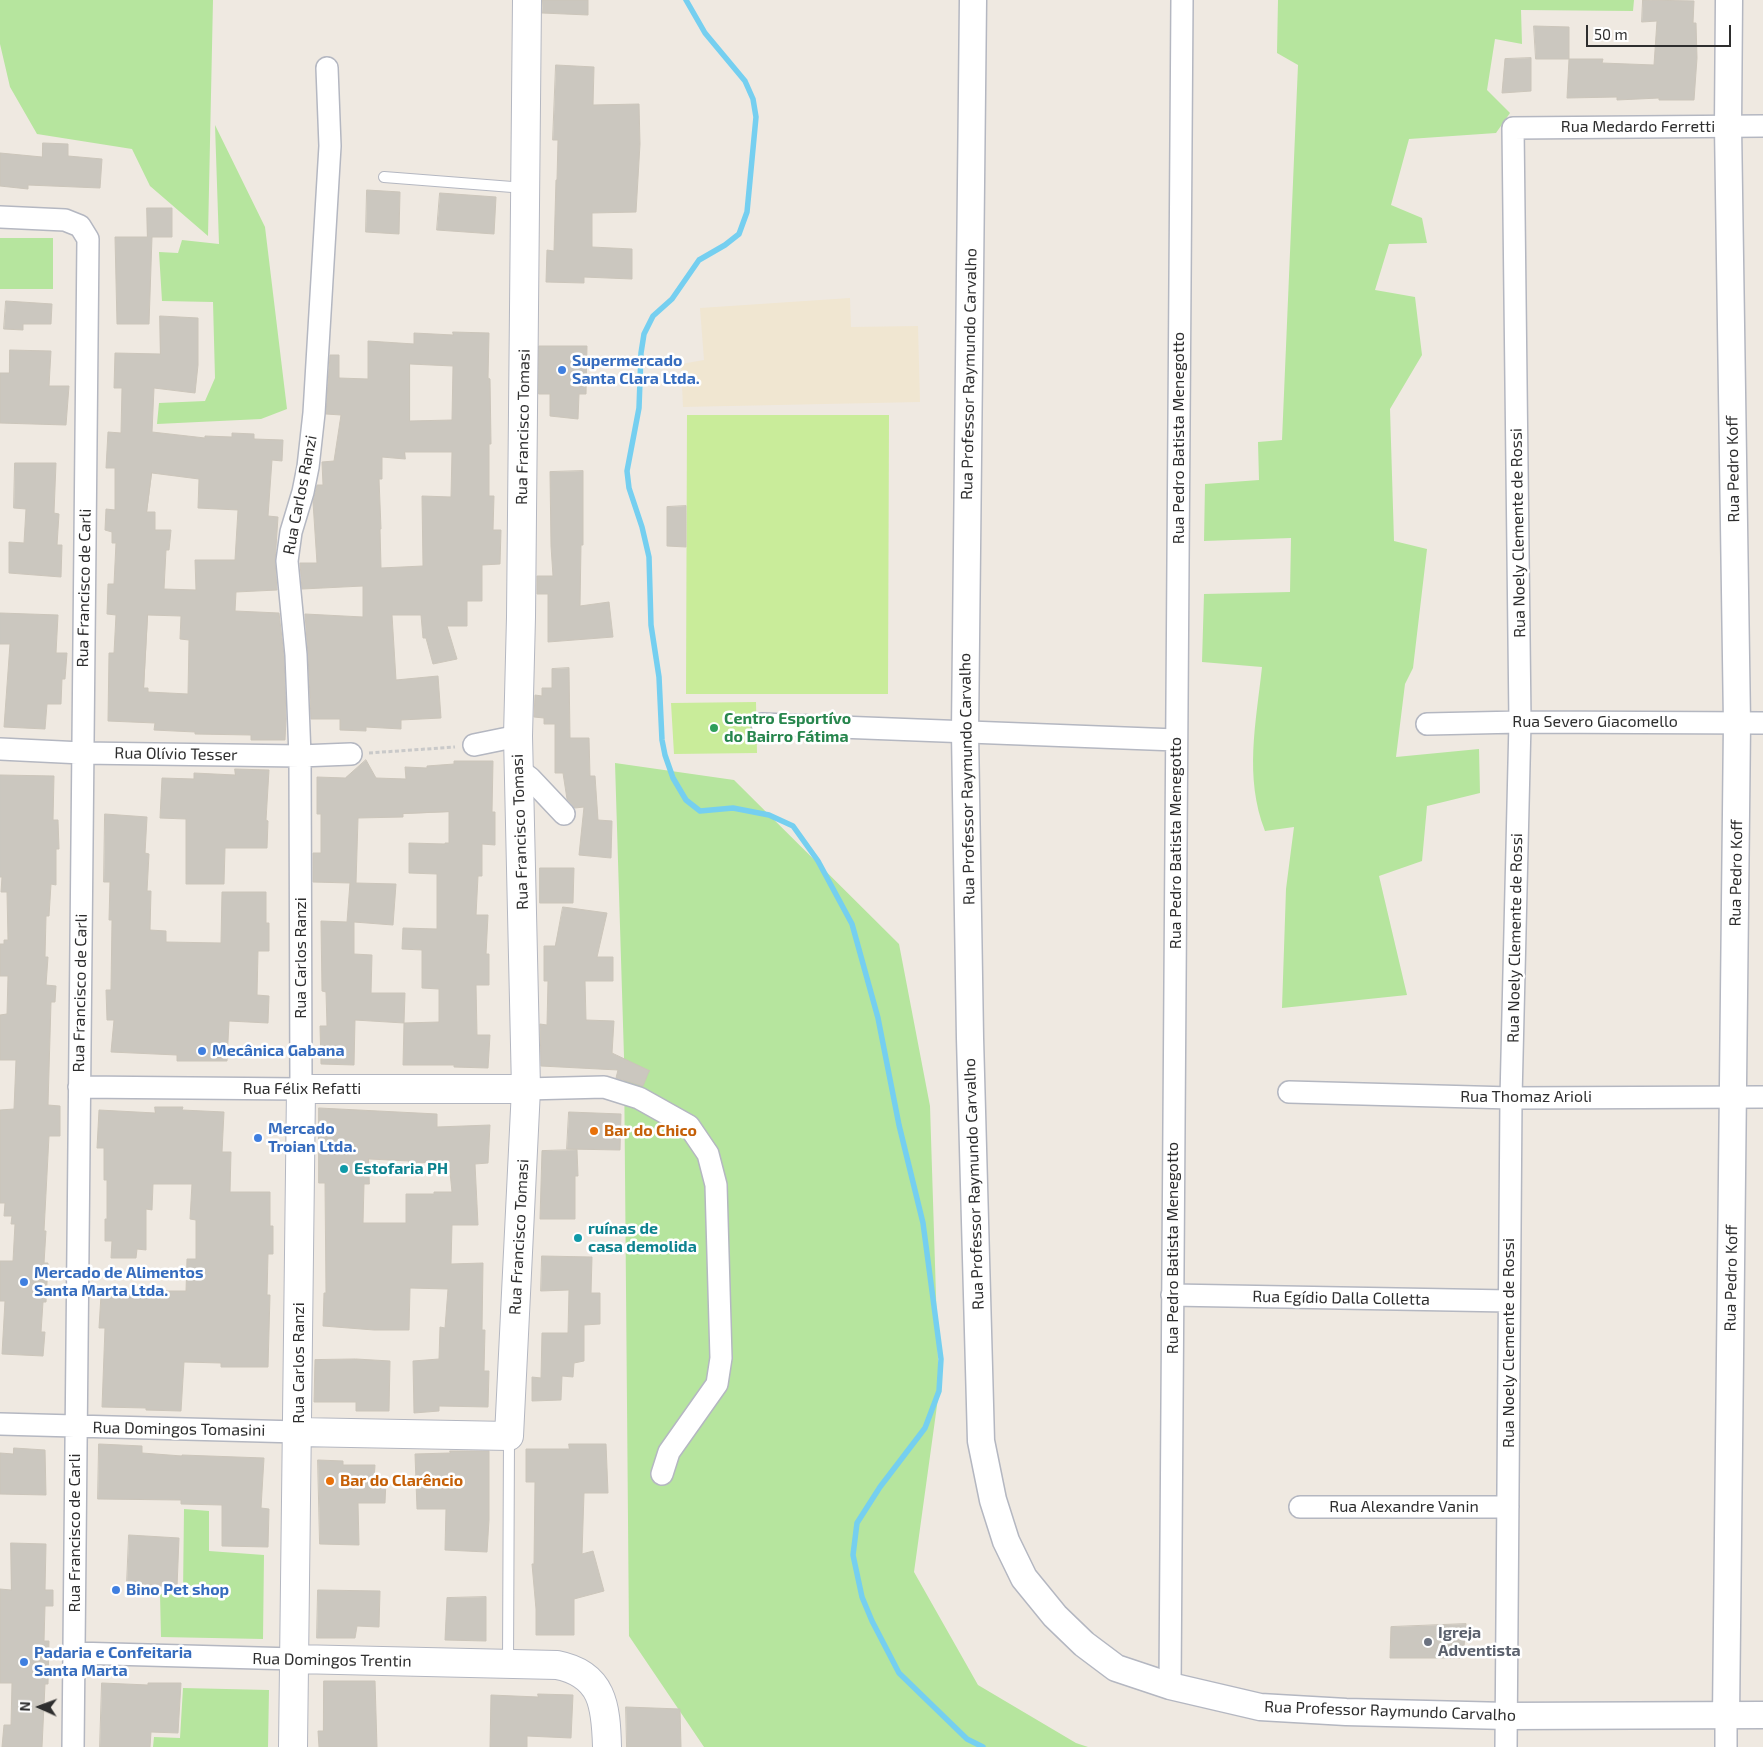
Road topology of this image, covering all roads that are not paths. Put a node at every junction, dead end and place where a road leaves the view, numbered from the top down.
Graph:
1 (527, 0) edge
2 (973, 0) edge
3 (1182, 0) edge
4 (1728, 0) edge
5 (327, 68) dead end
6 (1728, 126) junction
7 (1763, 126) edge
8 (1513, 128) joint
9 (384, 176) dead end
10 (525, 188) junction
11 (0, 217) edge
12 (1520, 722) junction
13 (1737, 723) junction
14 (1763, 723) edge
15 (762, 724) dead end
16 (1427, 724) dead end
17 (965, 732) junction
18 (518, 736) junction
19 (1176, 740) junction
20 (474, 745) road end
21 (0, 749) edge
22 (82, 753) junction
23 (351, 754) road end
24 (300, 756) junction
25 (518, 769) junction
26 (564, 814) dead end
27 (79, 1087) junction
28 (526, 1088) junction
29 (301, 1089) junction
30 (1289, 1092) dead end
31 (1734, 1096) junction
32 (1763, 1097) edge
33 (1511, 1098) junction
34 (1172, 1295) junction
35 (1509, 1301) junction
36 (0, 1424) edge
37 (76, 1426) junction
38 (298, 1432) junction
39 (509, 1436) junction
40 (662, 1474) dead end
41 (1300, 1507) dead end
42 (1508, 1507) junction
43 (74, 1652) junction
44 (294, 1659) junction
45 (508, 1664) junction
46 (1170, 1686) junction
47 (1763, 1715) edge
48 (1507, 1716) junction
49 (1726, 1716) junction
50 (73, 1747) edge
51 (293, 1747) edge
52 (607, 1747) edge
53 (1506, 1747) edge
54 (1726, 1747) edge

1 - 10 main road, Rua Francisco Tomasi
2 - 17 street, Rua Professor Raymundo Carvalho
3 - 19 street, Rua Pedro Batista Menegotto
4 - 6 street, Rua Pedro Koff
5 - 24 street, Rua Carlos Ranzi
6 - 7 street, Rua Medardo Ferretti
6 - 8 street, Rua Medardo Ferretti
6 - 13 street, Rua Pedro Koff
8 - 12 street, Rua Noely Clemente de Rossi
9 - 10 lane
10 - 18 main road, Rua Francisco Tomasi
11 - 22 street, Rua Francisco de Carli
12 - 13 street, Rua Severo Giacomello
12 - 16 street, Rua Severo Giacomello
12 - 33 street, Rua Noely Clemente de Rossi
13 - 14 street, Rua Severo Giacomello
13 - 31 street, Rua Pedro Koff
15 - 17 street
17 - 19 street
17 - 46 street, Rua Professor Raymundo Carvalho
18 - 20 street
18 - 25 main road, Rua Francisco Tomasi
19 - 34 street, Rua Pedro Batista Menegotto
21 - 22 street, Rua Olívio Tesser
22 - 24 street, Rua Olívio Tesser
22 - 27 street, Rua Francisco de Carli
23 - 24 street, Rua Olívio Tesser
24 - 29 street, Rua Carlos Ranzi
25 - 26 street
25 - 28 main road, Rua Francisco Tomasi
27 - 29 street, Rua Félix Refatti
27 - 37 street, Rua Francisco de Carli
28 - 29 main road, Rua Félix Refatti
28 - 39 main road, Rua Francisco Tomasi
28 - 40 street
29 - 38 main road, Rua Carlos Ranzi
30 - 33 street, Rua Thomaz Arioli
31 - 32 street, Rua Thomaz Arioli
31 - 33 street, Rua Thomaz Arioli
31 - 49 street, Rua Pedro Koff
33 - 35 street, Rua Noely Clemente de Rossi
34 - 35 street, Rua Egídio Dalla Colletta
34 - 46 street, Rua Pedro Batista Menegotto
35 - 42 street, Rua Noely Clemente de Rossi
36 - 37 street, Rua Domingos Tomasini
37 - 38 street, Rua Domingos Tomasini
37 - 43 street, Rua Francisco de Carli
38 - 39 main road, Rua Domingos Tomasini
38 - 44 main road, Rua Carlos Ranzi
39 - 45 lane, Rua Francisco Tomasi
41 - 42 street, Rua Alexandre Vanin
42 - 48 street, Rua Noely Clemente de Rossi
43 - 44 street, Rua Domingos Trentin
43 - 50 street, Rua Francisco de Carli
44 - 45 main road, Rua Domingos Trentin
44 - 51 main road, Rua Carlos Ranzi
45 - 52 main road, Rua Domingos Trentin
46 - 48 street, Rua Professor Raymundo Carvalho
47 - 49 street, Rua Professor Raymundo Carvalho
48 - 49 street, Rua Professor Raymundo Carvalho
48 - 53 street, Rua Noely Clemente de Rossi
49 - 54 street, Rua Pedro Koff

